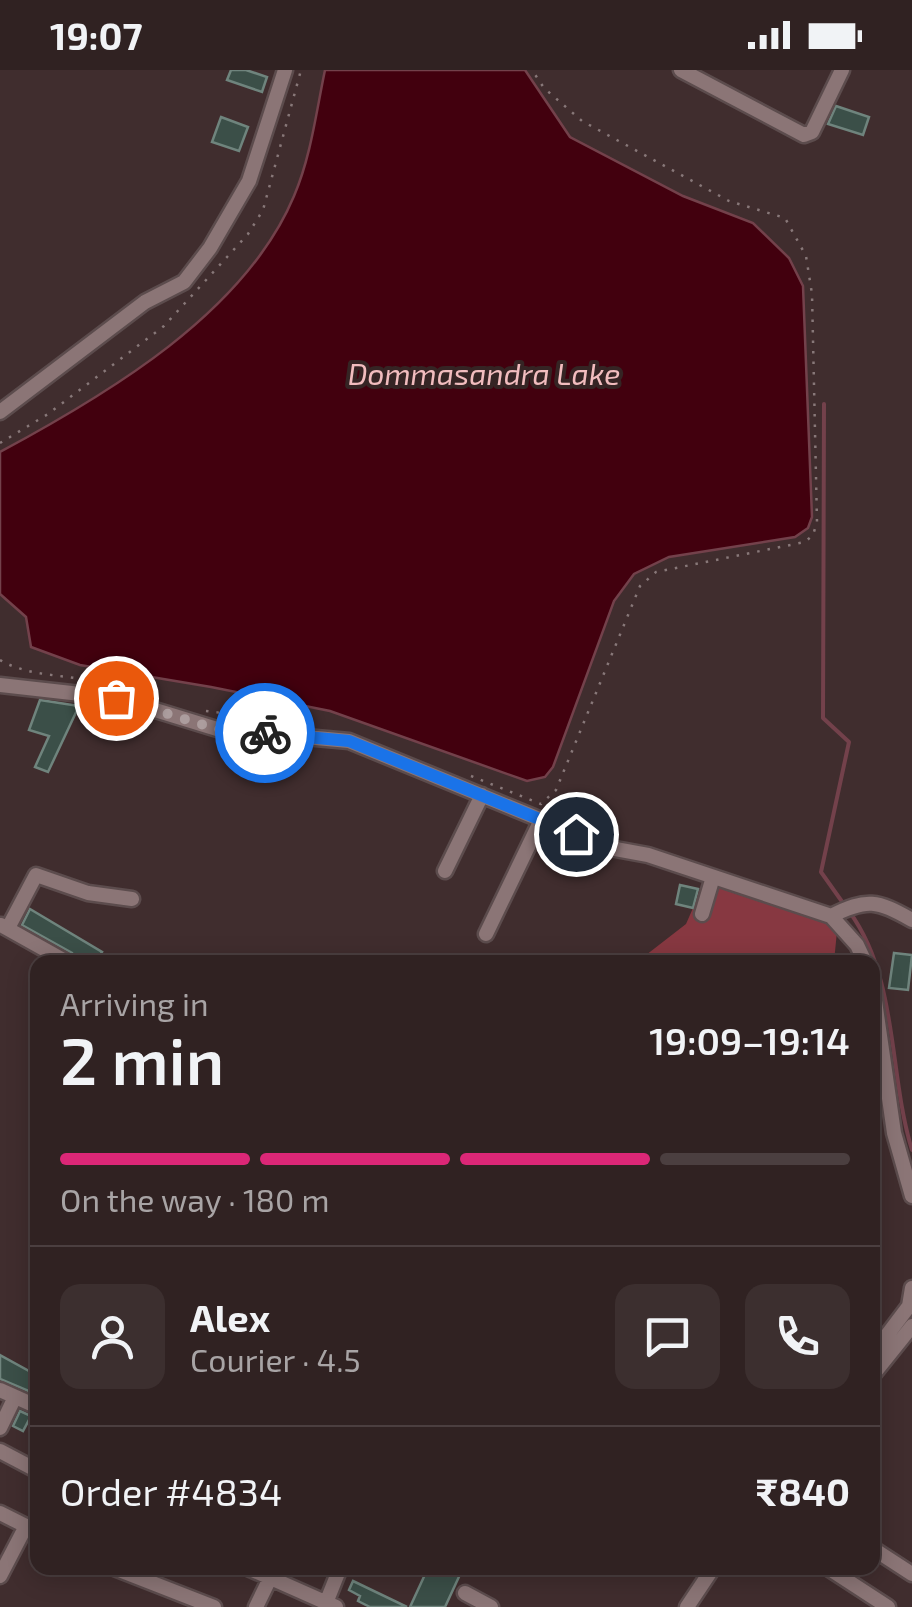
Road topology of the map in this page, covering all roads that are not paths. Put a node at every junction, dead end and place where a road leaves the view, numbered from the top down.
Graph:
1 (285, 70) edge
2 (681, 70) edge
3 (842, 70) edge
4 (0, 412) edge
5 (0, 685) edge
6 (482, 795) junction
7 (541, 812) junction
8 (445, 870) dead end
9 (713, 877) junction
10 (132, 900) dead end
11 (702, 914) dead end
12 (831, 916) junction
13 (912, 920) edge
14 (4, 926) edge
15 (486, 934) dead end
16 (54, 955) edge
17 (862, 955) edge
18 (880, 1035) edge
19 (912, 1196) edge
20 (912, 1288) edge
21 (912, 1326) edge
22 (880, 1344) edge
23 (880, 1366) edge
24 (0, 1390) edge
25 (15, 1397) junction
26 (30, 1404) edge
27 (0, 1428) edge
28 (0, 1451) edge
29 (30, 1467) edge
30 (0, 1513) edge
31 (30, 1528) edge
32 (30, 1532) edge
33 (880, 1553) edge
34 (912, 1574) edge
35 (132, 1575) edge
36 (272, 1575) edge
37 (278, 1575) edge
38 (338, 1575) edge
39 (709, 1575) edge
40 (839, 1575) edge
41 (0, 1576) edge
42 (465, 1594) dead end
43 (331, 1605) edge
44 (212, 1607) edge
45 (256, 1607) edge
46 (491, 1607) edge
47 (687, 1607) edge
48 (888, 1607) edge

1 - 4 street
2 - 3 street
5 - 6 street
6 - 7 street
6 - 8 street
7 - 9 street
7 - 15 street
9 - 11 street
9 - 12 street
10 - 14 street
12 - 13 street
12 - 17 street
14 - 16 street
18 - 19 street
20 - 22 street
21 - 23 street
24 - 25 street
25 - 26 street
25 - 27 street
28 - 29 street
30 - 31 street
32 - 41 street
33 - 34 street
35 - 44 street
36 - 45 street
37 - 43 street
38 - 43 street
39 - 47 street
40 - 48 street
42 - 46 street

